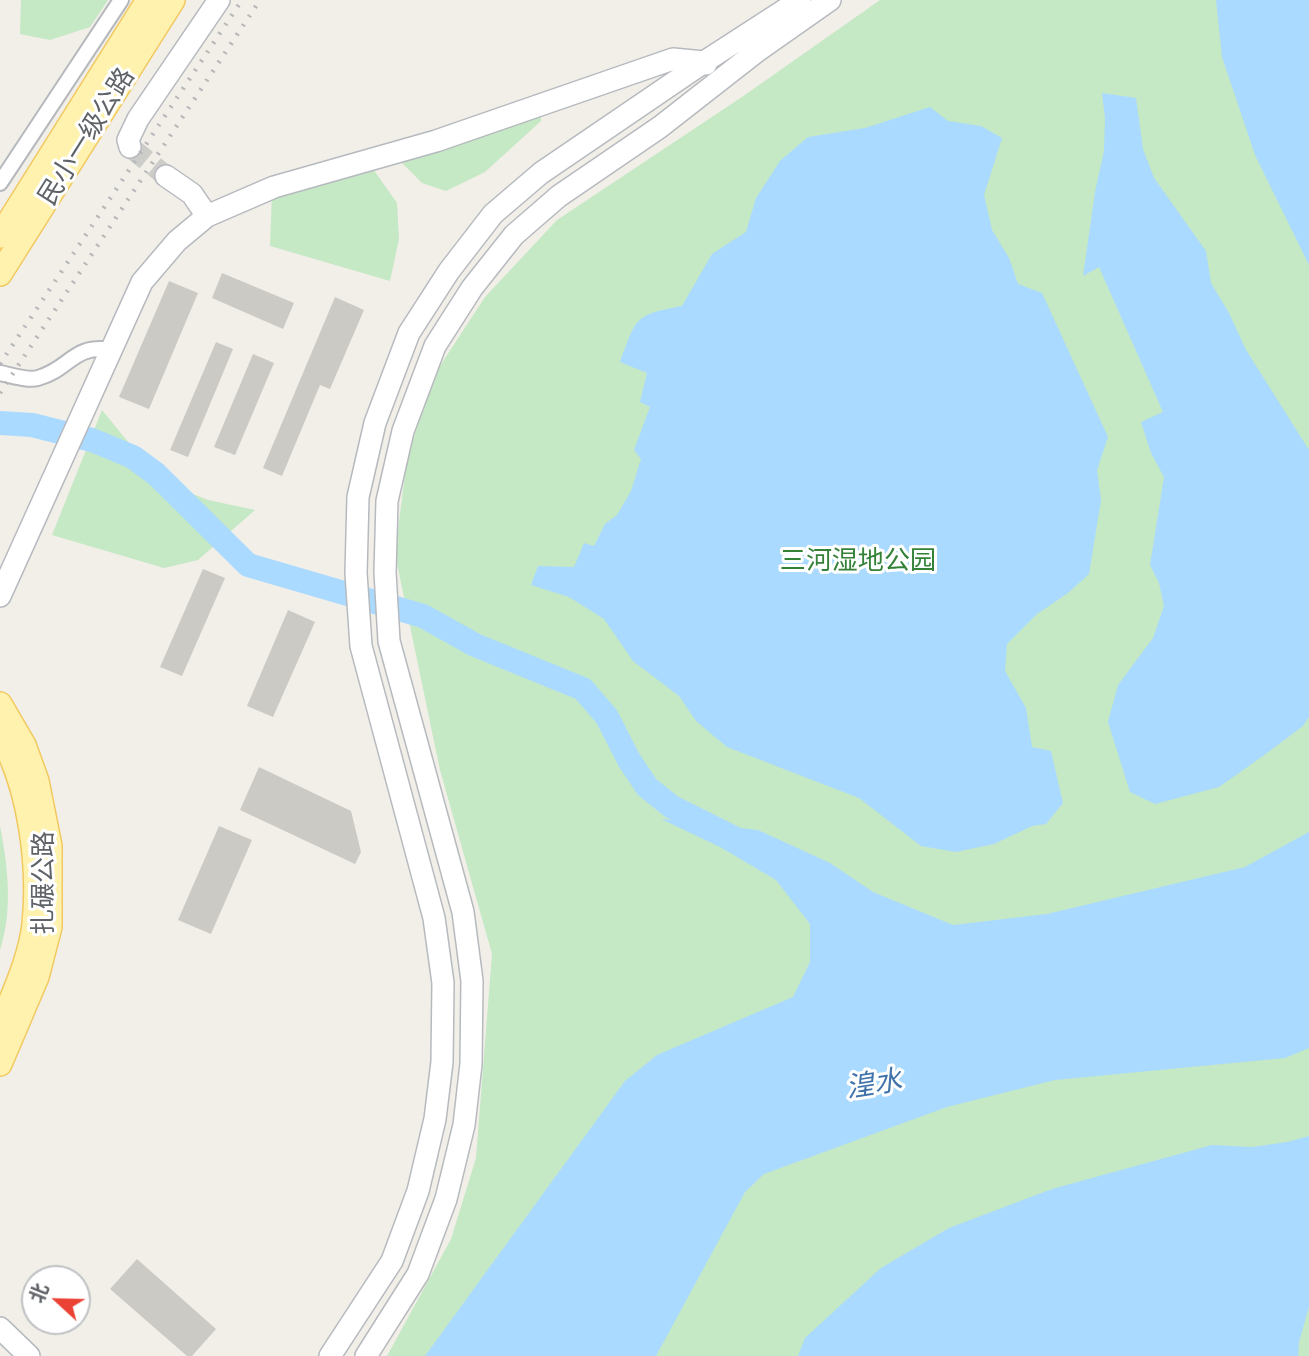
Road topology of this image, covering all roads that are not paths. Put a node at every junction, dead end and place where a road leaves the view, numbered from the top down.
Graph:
1 (121, 0) edge
2 (148, 0) edge
3 (173, 0) edge
4 (219, 0) edge
5 (800, 0) edge
6 (830, 0) edge
7 (704, 62) junction
8 (718, 82) junction
9 (130, 147) dead end
10 (166, 176) tunnel mouth
11 (0, 183) edge
12 (207, 216) junction
13 (0, 236) edge
14 (0, 274) edge
15 (112, 350) junction
16 (0, 373) edge
17 (0, 596) edge
18 (0, 704) edge
19 (0, 735) edge
20 (0, 1027) edge
21 (0, 1064) edge
22 (0, 1328) edge
23 (29, 1356) edge
24 (330, 1356) edge
25 (366, 1356) edge

1 - 11 street
2 - 13 main road, 民小一级公路
3 - 14 main road, 民小一级公路
4 - 9 main road
5 - 7 main road
6 - 8 main road
7 - 8 main road
7 - 12 main road
7 - 24 main road
8 - 25 main road
10 - 12 main road
12 - 15 main road
15 - 16 street
15 - 17 main road
18 - 21 main road, 扎碾公路
19 - 20 main road, 扎碾公路
22 - 23 main road

